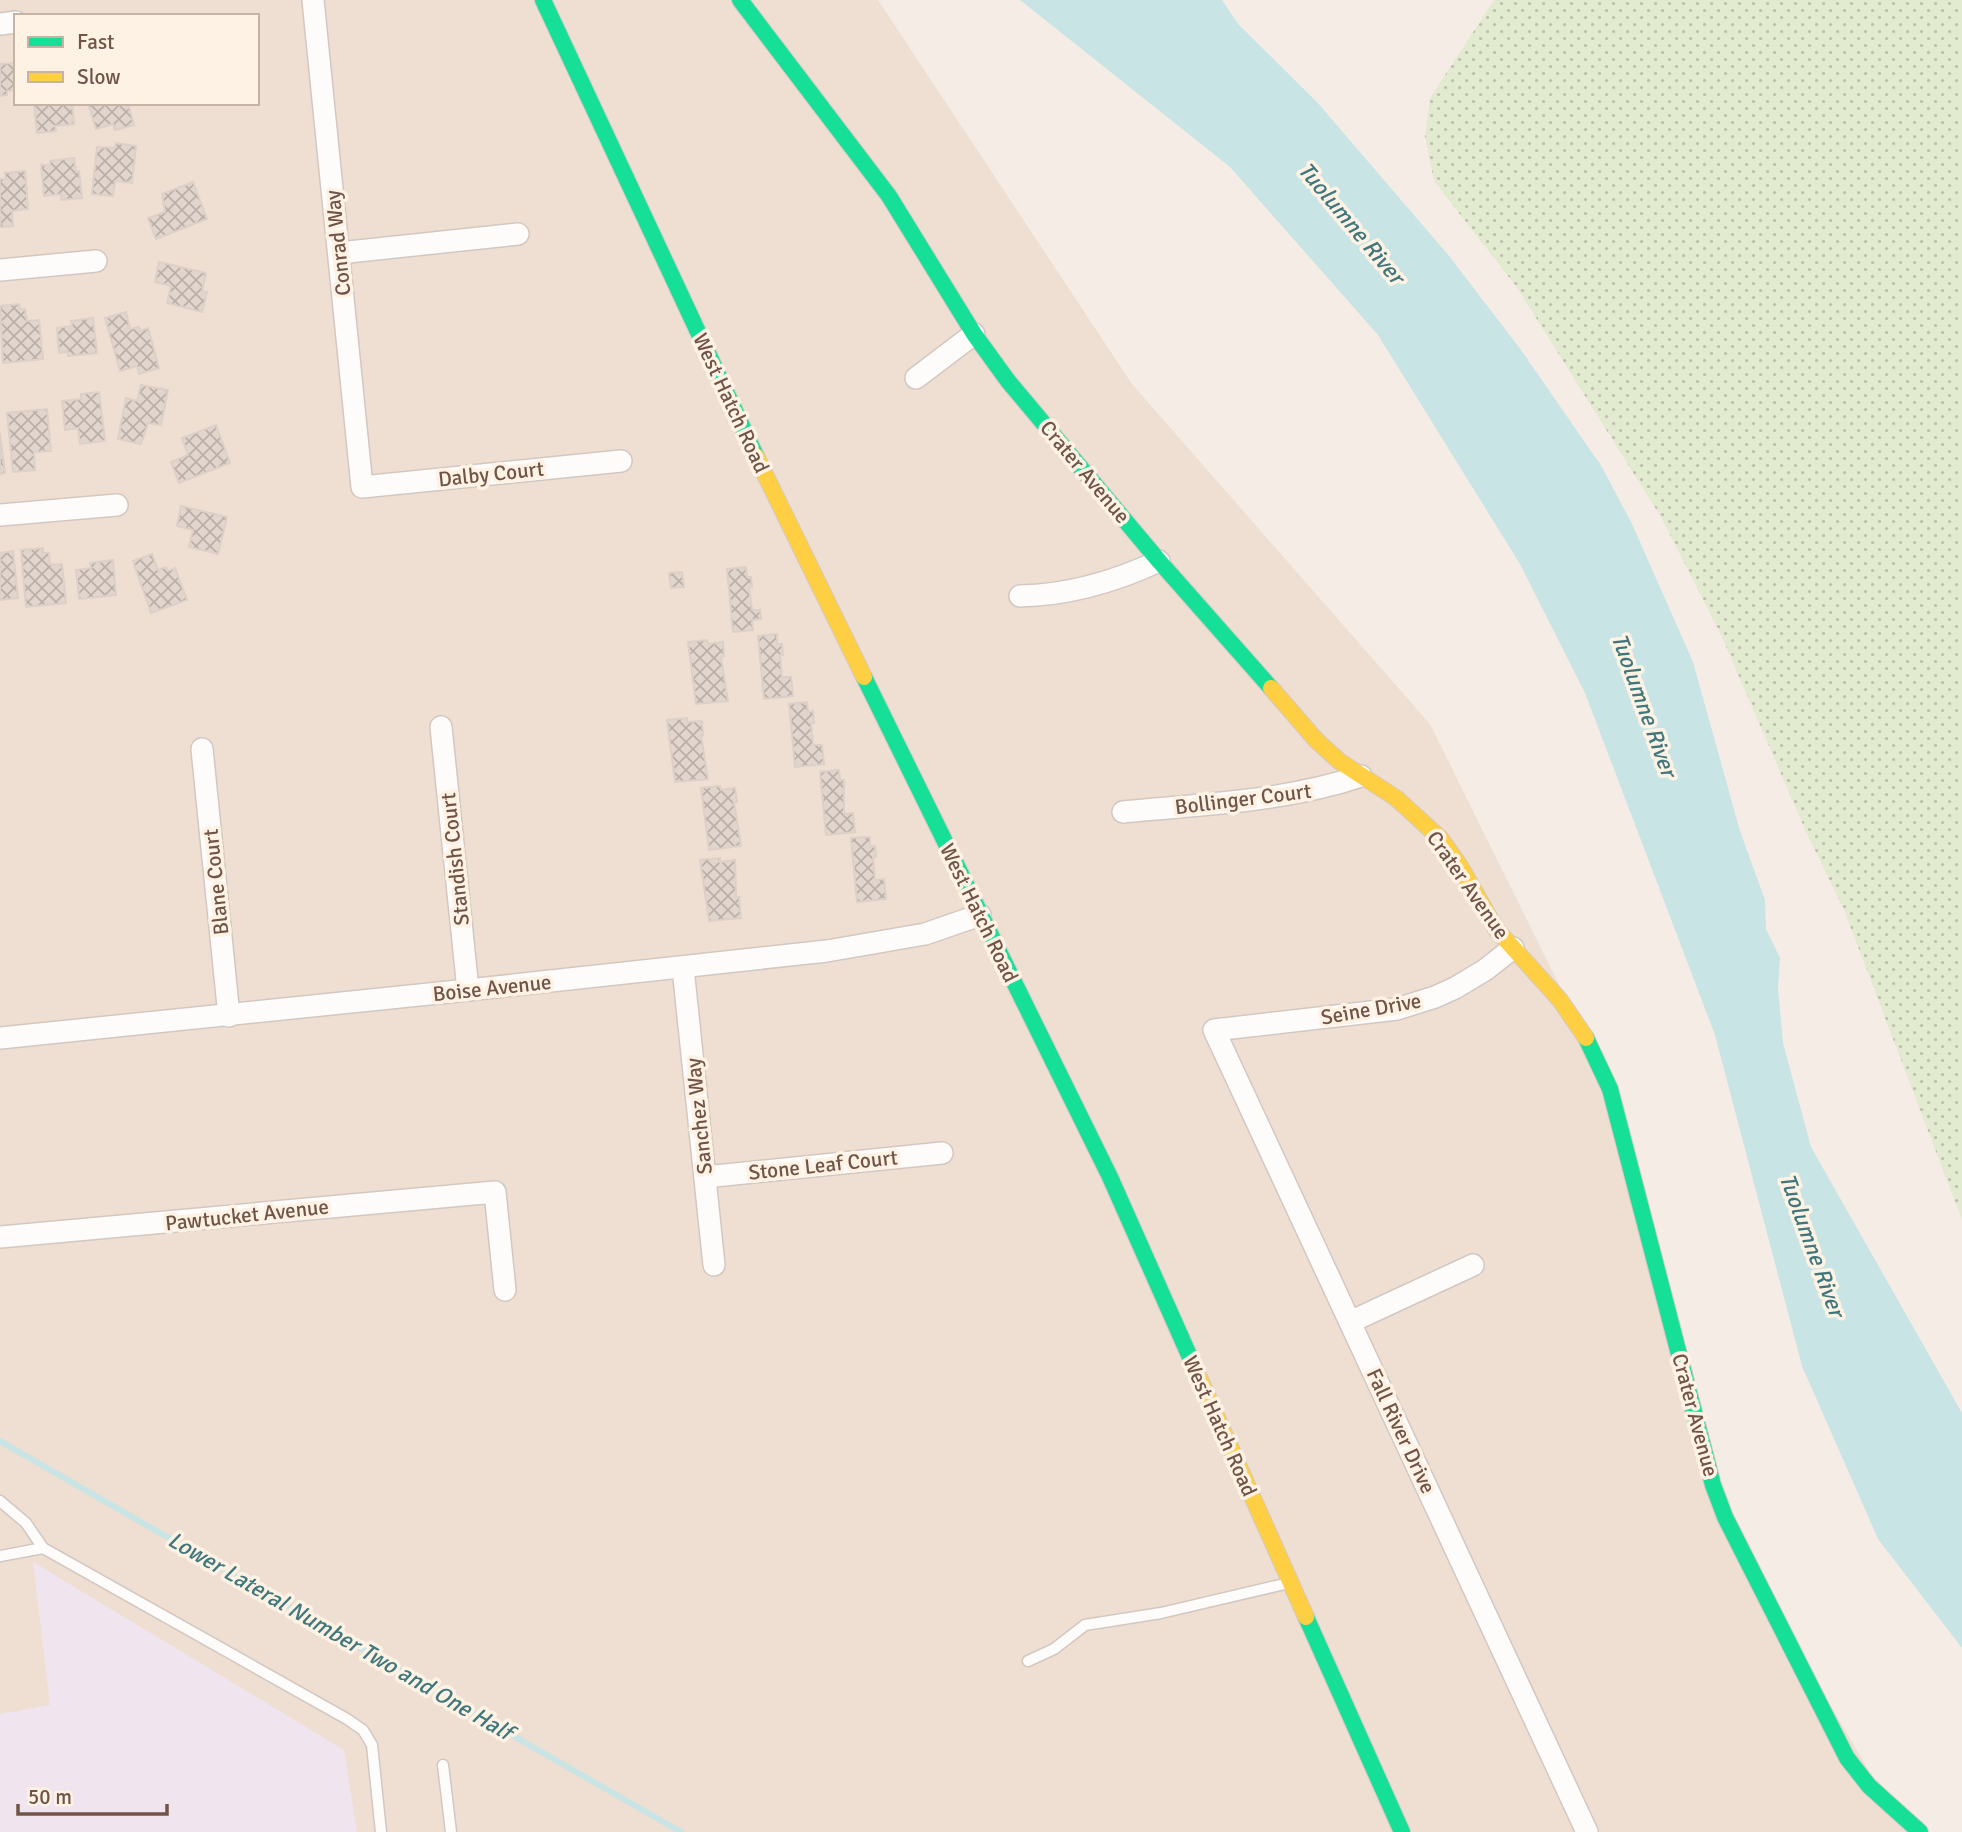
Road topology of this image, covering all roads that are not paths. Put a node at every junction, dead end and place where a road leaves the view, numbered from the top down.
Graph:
1 (313, 0) edge
2 (543, 0) edge
3 (740, 0) edge
4 (518, 234) dead end
5 (339, 253) junction
6 (96, 261) dead end
7 (0, 270) edge
8 (974, 334) junction
9 (916, 378) dead end
10 (621, 461) dead end
11 (362, 487) joint
12 (117, 505) dead end
13 (0, 516) edge
14 (1159, 561) junction
15 (1020, 596) dead end
16 (441, 727) dead end
17 (202, 749) dead end
18 (1361, 776) junction
19 (1123, 812) dead end
20 (980, 915) junction
21 (1513, 948) junction
22 (683, 968) junction
23 (468, 990) junction
24 (229, 1016) junction
25 (1214, 1030) joint
26 (0, 1038) edge
27 (942, 1153) dead end
28 (705, 1177) junction
29 (0, 1237) edge
30 (714, 1265) dead end
31 (1473, 1265) dead end
32 (505, 1290) dead end
33 (1350, 1322) junction
34 (0, 1501) edge
35 (43, 1548) junction
36 (0, 1556) edge
37 (1289, 1583) junction
38 (1028, 1661) dead end
39 (443, 1765) dead end
40 (381, 1832) edge
41 (451, 1832) edge
42 (1402, 1832) edge
43 (1587, 1832) edge
44 (1920, 1832) edge

1 - 5 street, Conrad Way
2 - 20 street, West Hatch Road
3 - 8 street, Crater Avenue
4 - 5 street
5 - 11 street, Conrad Way
6 - 7 street
8 - 9 street
8 - 14 street, Crater Avenue
10 - 11 street, Dalby Court
12 - 13 street
14 - 15 street
14 - 18 street, Crater Avenue
16 - 23 street, Standish Court
17 - 24 street, Blane Court
18 - 19 street, Bollinger Court
18 - 21 street, Crater Avenue
20 - 22 street, Boise Avenue
20 - 37 street, West Hatch Road
21 - 25 street, Seine Drive
21 - 44 street, Crater Avenue
22 - 23 street, Boise Avenue
22 - 28 street, Sanchez Way
23 - 24 street, Boise Avenue
24 - 26 street, Boise Avenue
25 - 33 street, Fall River Drive
27 - 28 street, Stone Leaf Court
28 - 30 street, Sanchez Way
29 - 32 street, Pawtucket Avenue
31 - 33 street
33 - 43 street, Fall River Drive
34 - 35 lane
35 - 36 lane
35 - 40 lane
37 - 38 lane
37 - 42 street, West Hatch Road
39 - 41 lane

